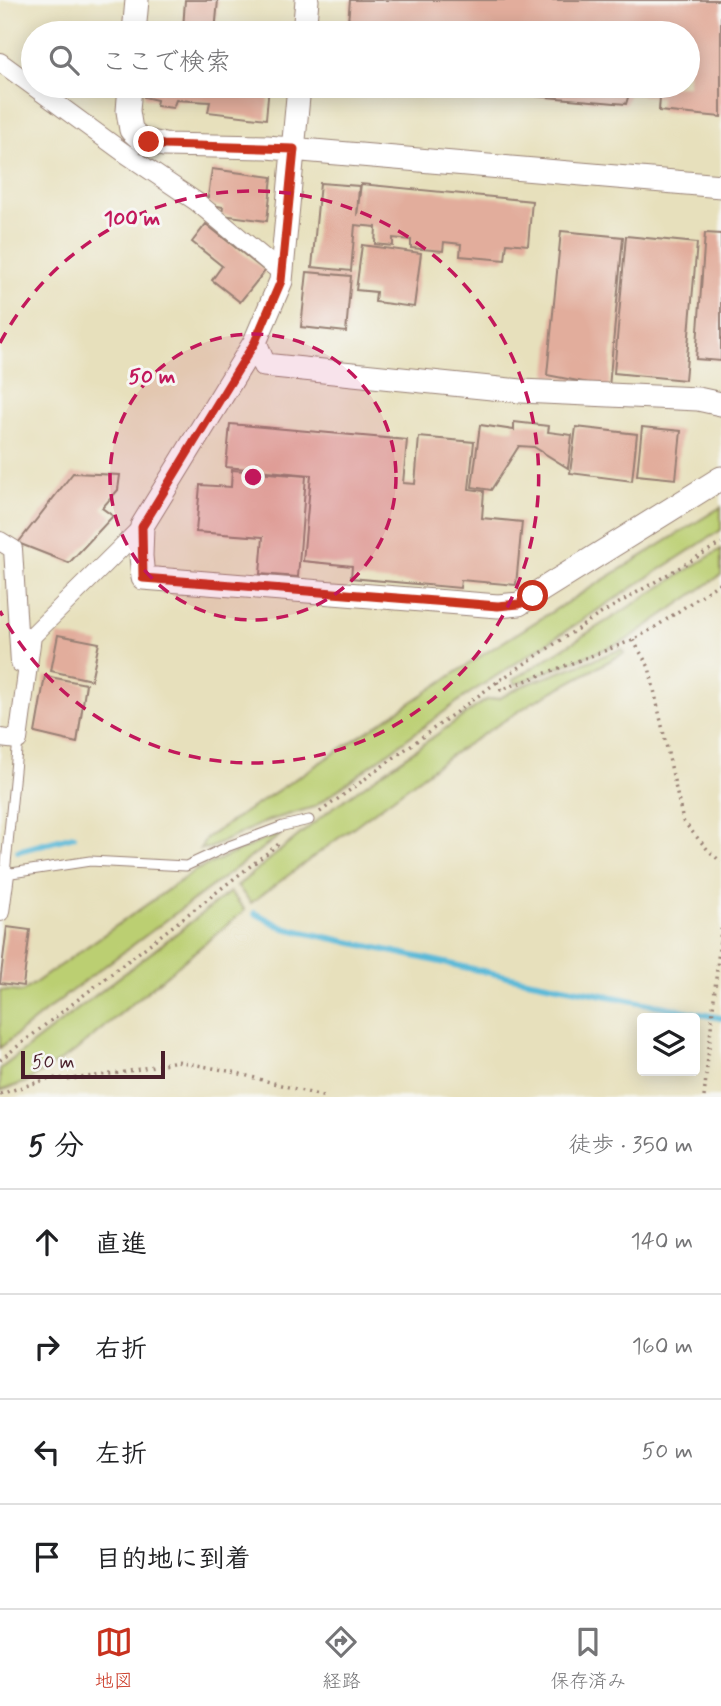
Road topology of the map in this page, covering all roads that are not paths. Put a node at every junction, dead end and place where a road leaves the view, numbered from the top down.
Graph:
1 (137, 0) edge
2 (307, 0) edge
3 (135, 21) edge
4 (305, 21) edge
5 (0, 62) edge
6 (21, 75) edge
7 (57, 98) edge
8 (130, 98) edge
9 (298, 98) edge
10 (130, 144) junction
11 (294, 149) junction
12 (721, 186) edge
13 (282, 273) junction
14 (255, 342) junction
15 (721, 404) edge
16 (721, 478) edge
17 (142, 527) junction
18 (0, 541) edge
19 (23, 705) junction
20 (9, 739) edge
21 (309, 820) road end
22 (5, 874) junction
23 (0, 912) edge

1 - 3 street
2 - 4 street
5 - 6 street
7 - 10 street
8 - 10 street
9 - 11 street
10 - 11 street
10 - 13 street
11 - 12 street
11 - 13 street
13 - 14 street
14 - 15 street
14 - 17 street
16 - 17 street
17 - 19 street
18 - 19 street
19 - 20 street
20 - 22 lane
21 - 22 lane
22 - 23 street

